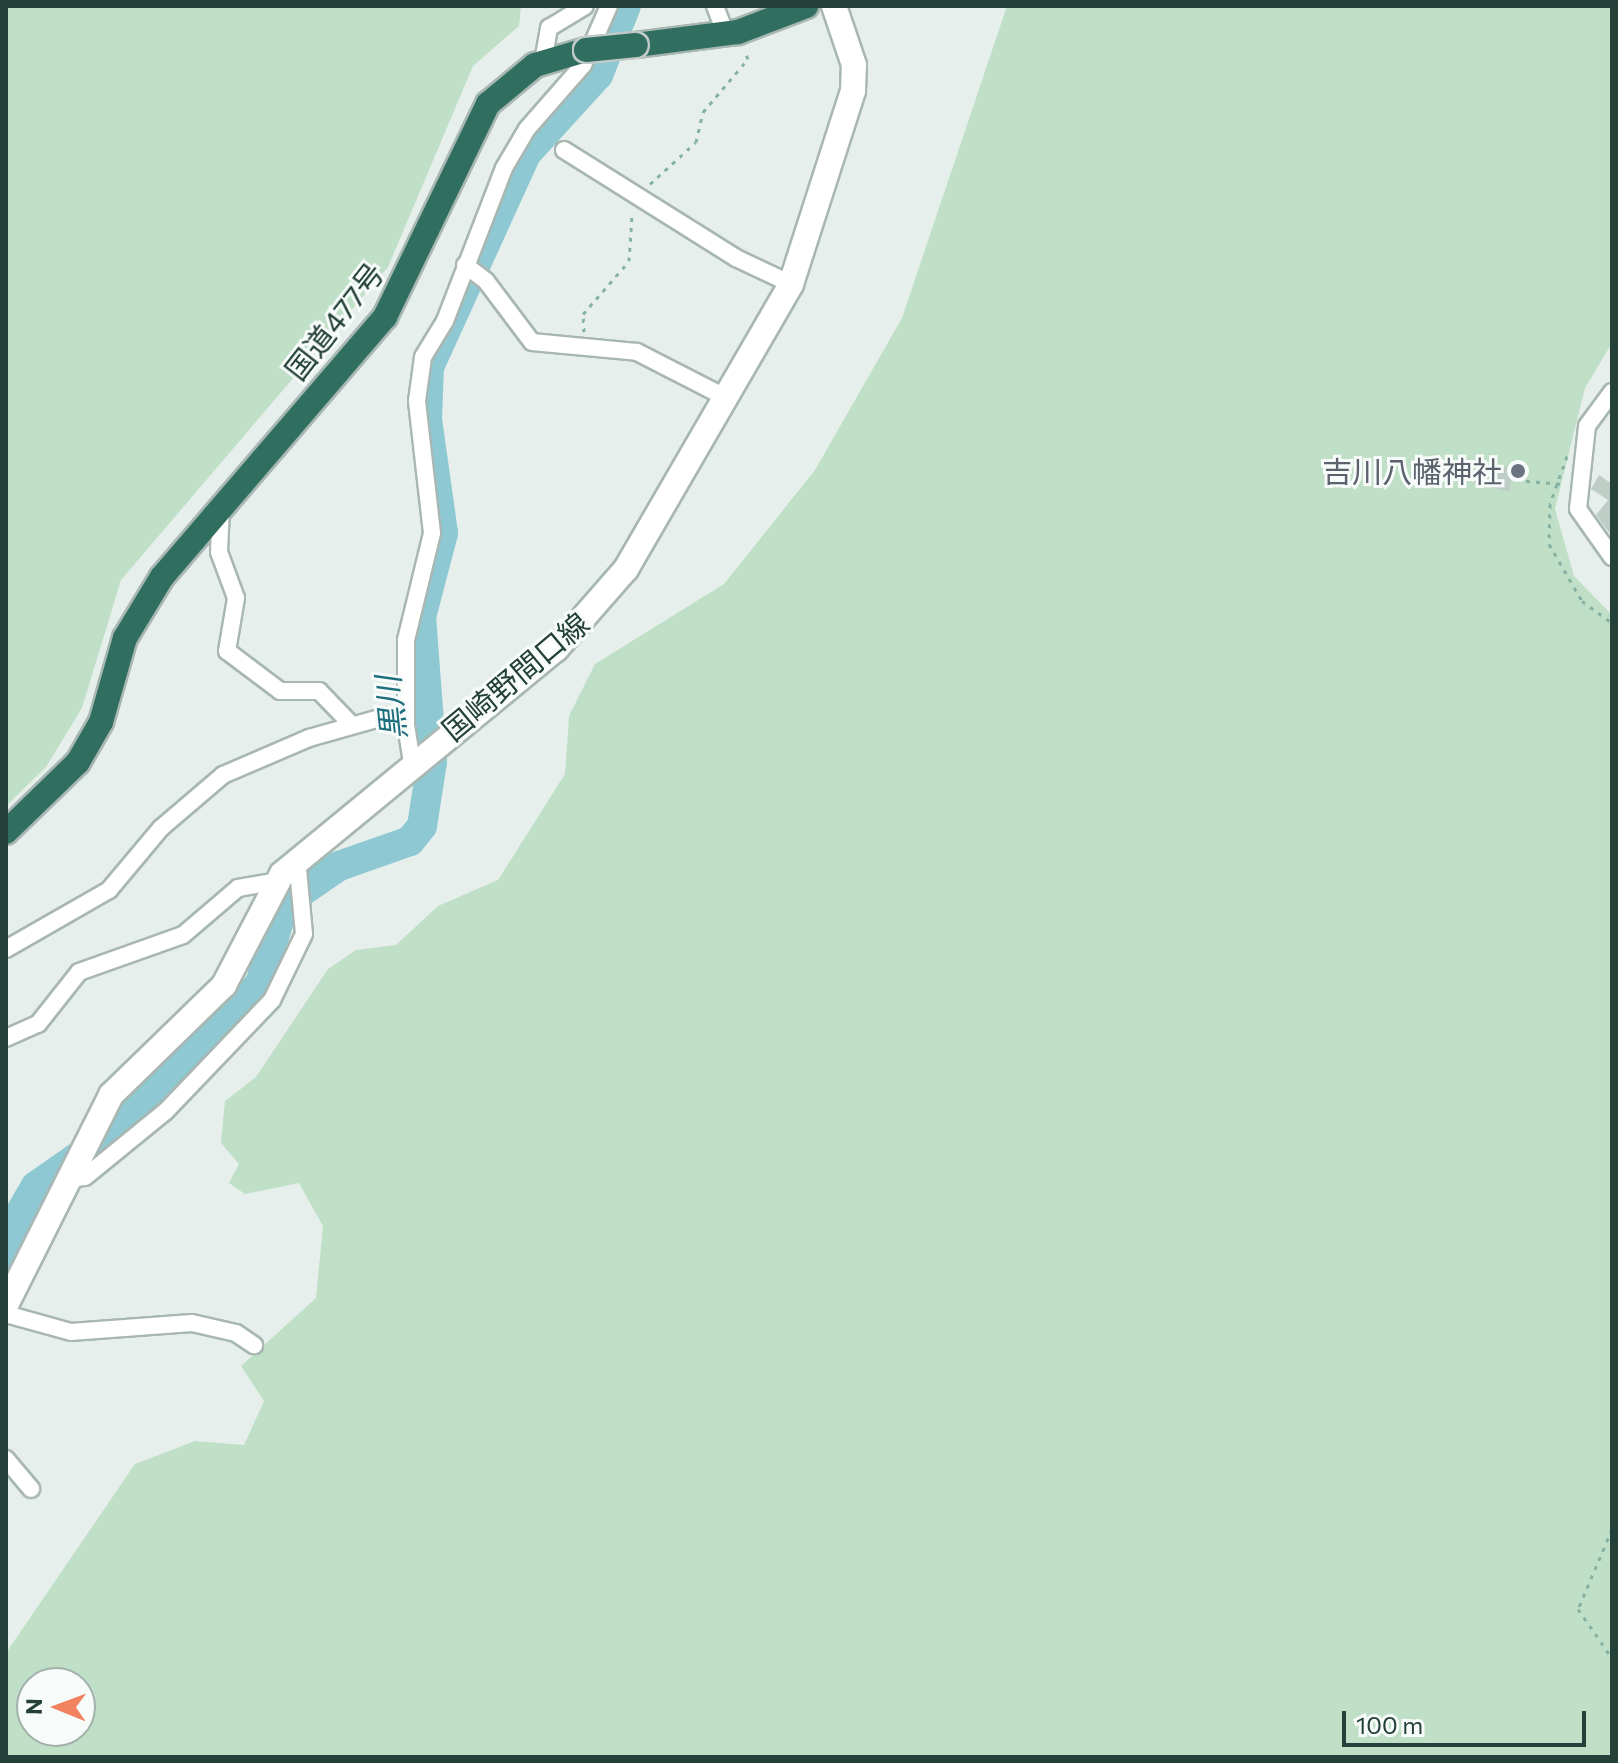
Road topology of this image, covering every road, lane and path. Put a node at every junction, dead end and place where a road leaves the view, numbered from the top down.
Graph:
1 (585, 6) edge
2 (609, 6) edge
3 (715, 6) edge
4 (806, 6) edge
5 (834, 6) edge
6 (731, 32) junction
7 (543, 62) junction
8 (564, 150) dead end
9 (640, 193) junction
10 (465, 265) junction
11 (791, 284) junction
12 (587, 351) junction
13 (1612, 392) edge
14 (729, 399) junction
15 (1587, 426) junction
16 (1516, 480) dead end
17 (1556, 483) junction
18 (1580, 485) junction
19 (221, 508) junction
20 (1612, 557) edge
21 (1612, 623) edge
22 (352, 725) junction
23 (406, 725) junction
24 (417, 758) junction
25 (6, 832) edge
26 (300, 866) junction
27 (277, 881) junction
28 (6, 949) edge
29 (6, 1038) edge
30 (65, 1180) junction
31 (6, 1305) edge
32 (6, 1314) edge
33 (254, 1345) dead end
34 (6, 1459) edge
35 (31, 1489) dead end
36 (1612, 1529) edge
37 (1612, 1658) edge

1 - 7 street
2 - 10 street
3 - 6 street
4 - 6 highway, 国道477号
5 - 11 main road, 国崎野間口線
6 - 7 highway, 国道477号, bridge
6 - 9 path
7 - 19 highway, 国道477号
8 - 9 street
9 - 11 street
9 - 12 path
10 - 12 street
10 - 23 street
11 - 14 main road, 国崎野間口線
12 - 14 street
13 - 15 street
14 - 24 main road, 国崎野間口線
15 - 17 path
15 - 18 street
16 - 17 path
17 - 18 path
17 - 21 path
18 - 20 street
19 - 22 street
19 - 25 highway, 国道477号
22 - 23 street
22 - 28 street
23 - 24 street
24 - 26 main road, 国崎野間口線
26 - 27 main road, 国崎野間口線
26 - 30 street
27 - 29 street
27 - 30 main road, 国崎野間口線
30 - 31 main road, 国崎野間口線
32 - 33 street
34 - 35 street
36 - 37 path

